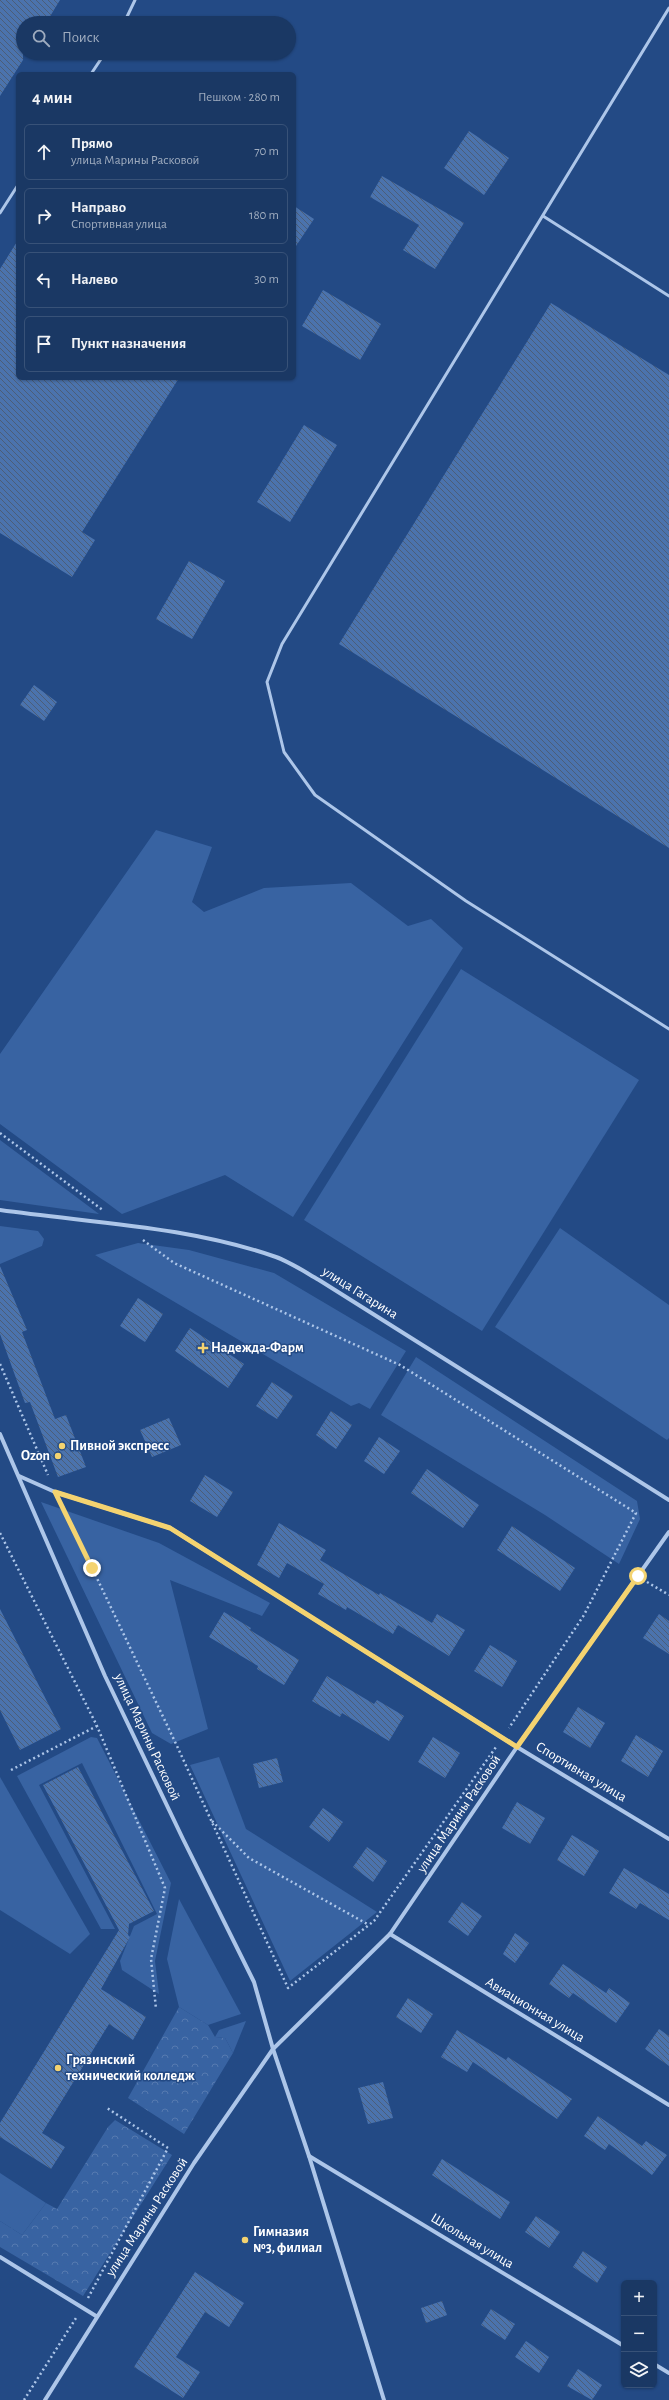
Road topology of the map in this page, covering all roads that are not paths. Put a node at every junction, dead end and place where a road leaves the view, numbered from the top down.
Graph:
1 (134, 0) edge
2 (669, 8) edge
3 (127, 16) edge
4 (100, 60) edge
5 (92, 72) edge
6 (16, 189) edge
7 (0, 213) edge
8 (542, 216) junction
9 (669, 296) edge
10 (669, 1030) edge
11 (0, 1210) edge
12 (0, 1434) edge
13 (19, 1476) junction
14 (669, 1500) edge
15 (668, 1535) edge
16 (517, 1747) junction
17 (669, 1839) edge
18 (390, 1934) junction
19 (272, 2049) junction
20 (669, 2105) edge
21 (310, 2156) junction
22 (0, 2257) edge
23 (96, 2316) junction
24 (621, 2344) edge
25 (657, 2366) edge
26 (669, 2373) edge
27 (45, 2400) edge
28 (384, 2400) edge

1 - 3 lane
2 - 8 lane
4 - 5 lane
6 - 7 lane
8 - 9 lane
8 - 10 lane
11 - 14 street, улица Гагарина
12 - 13 street, улица Марины Расковой
13 - 16 street, Спортивная улица
13 - 19 street, улица Марины Расковой
15 - 16 street, улица Марины Расковой
16 - 17 street, Спортивная улица
16 - 18 street, улица Марины Расковой
18 - 19 street, улица Марины Расковой
18 - 20 street, Авиационная улица
19 - 21 street, улица Марины Расковой
19 - 23 street, улица Марины Расковой
21 - 24 street, Школьная улица
21 - 28 street, улица Марины Расковой
22 - 23 street
23 - 27 street, улица Марины Расковой
25 - 26 street

